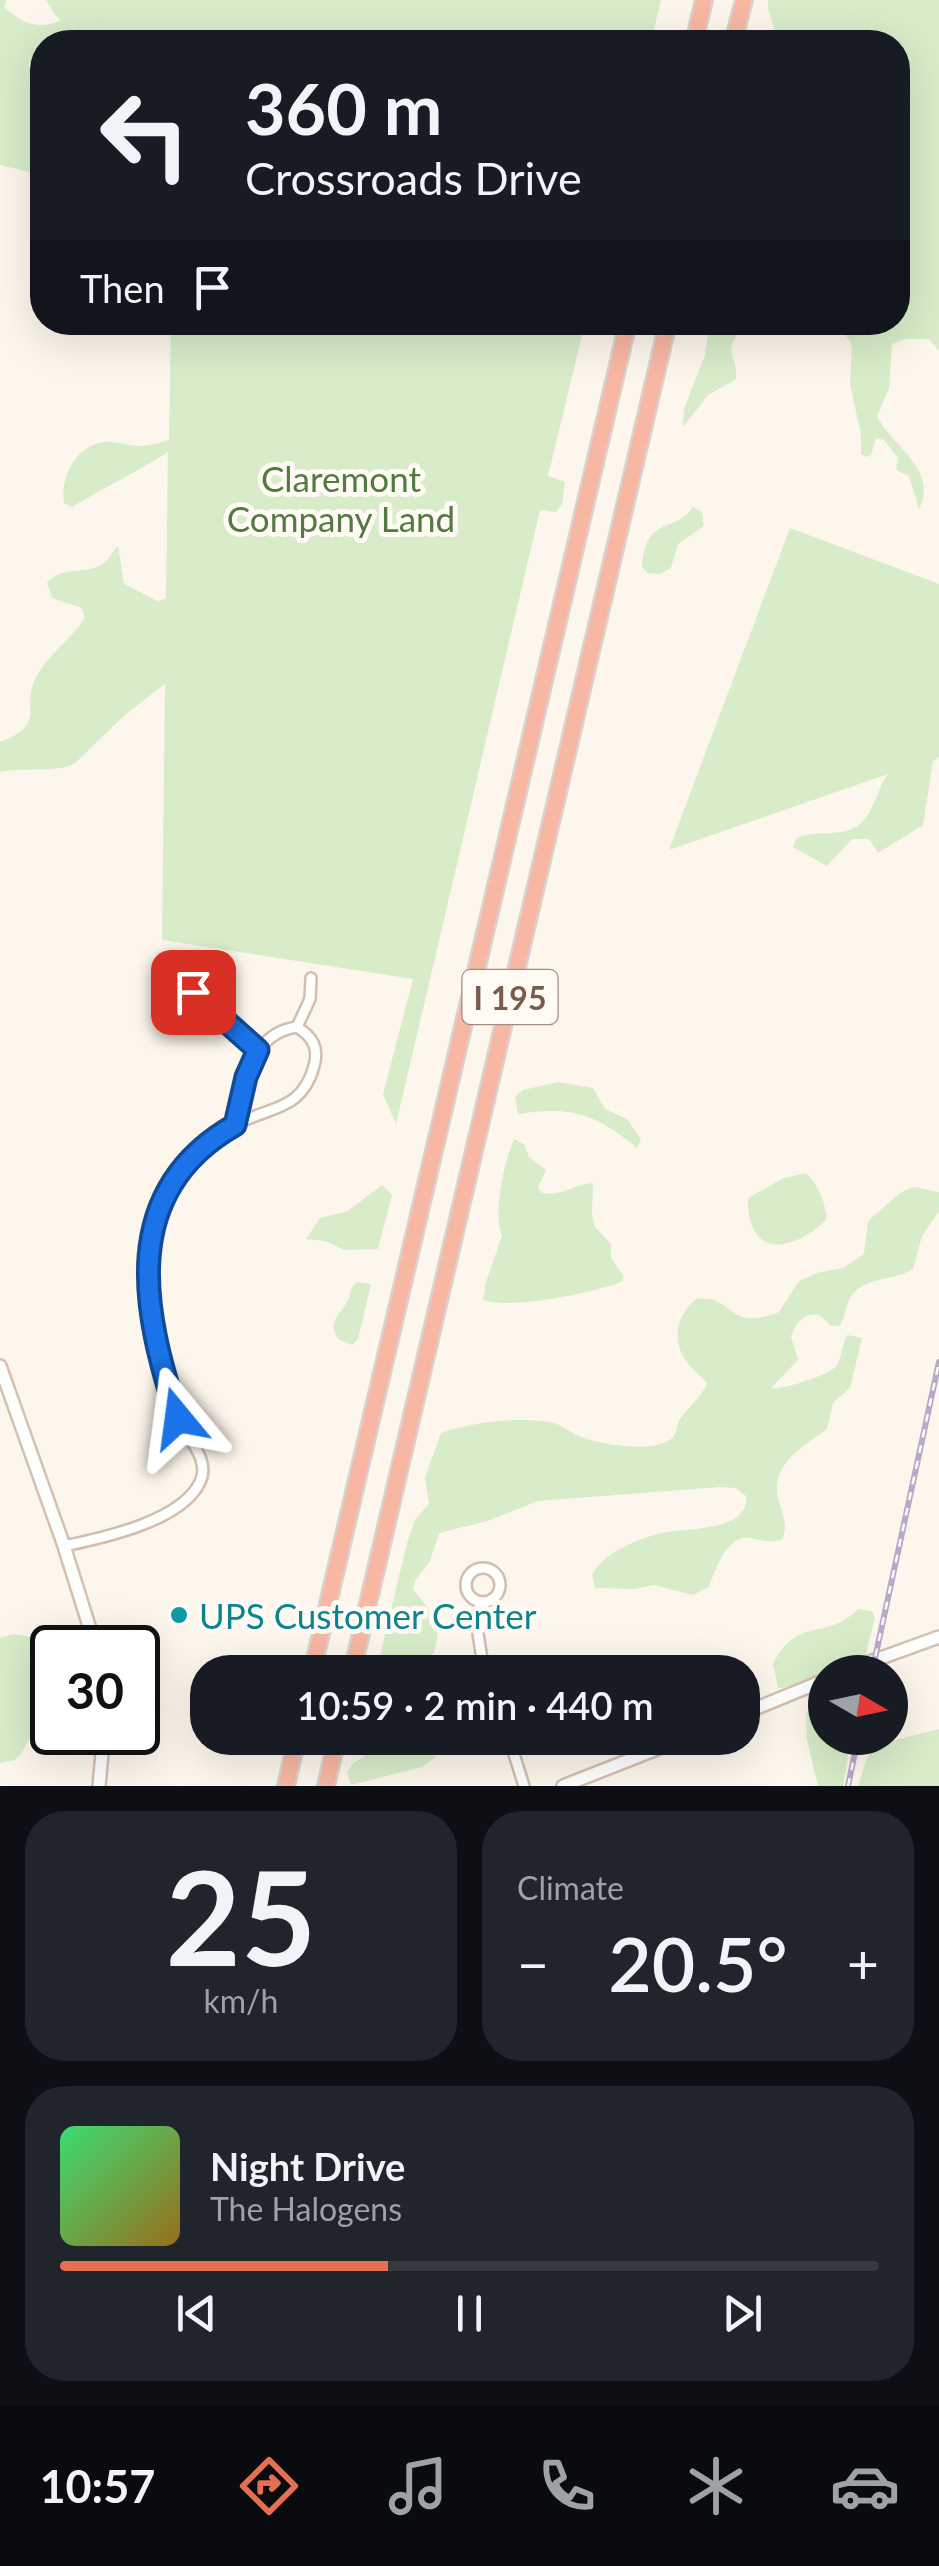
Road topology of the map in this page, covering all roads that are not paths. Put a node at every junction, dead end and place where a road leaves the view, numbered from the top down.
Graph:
1 (704, 0) edge
2 (744, 0) edge
3 (697, 30) edge
4 (737, 30) edge
5 (625, 335) edge
6 (665, 335) edge
7 (310, 978) dead end
8 (193, 992) dead end
9 (297, 1026) junction
10 (258, 1050) junction
11 (235, 1125) junction
12 (0, 1366) edge
13 (64, 1546) junction
14 (480, 1602) dead end
15 (89, 1625) edge
16 (939, 1637) edge
17 (316, 1655) edge
18 (356, 1655) edge
19 (481, 1655) edge
20 (889, 1655) edge
21 (808, 1687) edge
22 (760, 1707) edge
23 (102, 1755) edge
24 (293, 1755) edge
25 (333, 1755) edge
26 (514, 1755) edge
27 (642, 1755) edge
28 (99, 1786) edge
29 (286, 1786) edge
30 (326, 1786) edge
31 (524, 1786) edge
32 (564, 1786) edge

1 - 3 highway
2 - 4 highway
5 - 17 highway, I 195
6 - 18 highway, I 195
7 - 9 street
8 - 10 street
9 - 10 street
9 - 11 street
10 - 11 street
11 - 13 street
12 - 13 street
13 - 15 street
14 - 19 street
16 - 20 street
21 - 22 street
23 - 28 street
24 - 29 highway
25 - 30 highway
26 - 31 street
27 - 32 street

